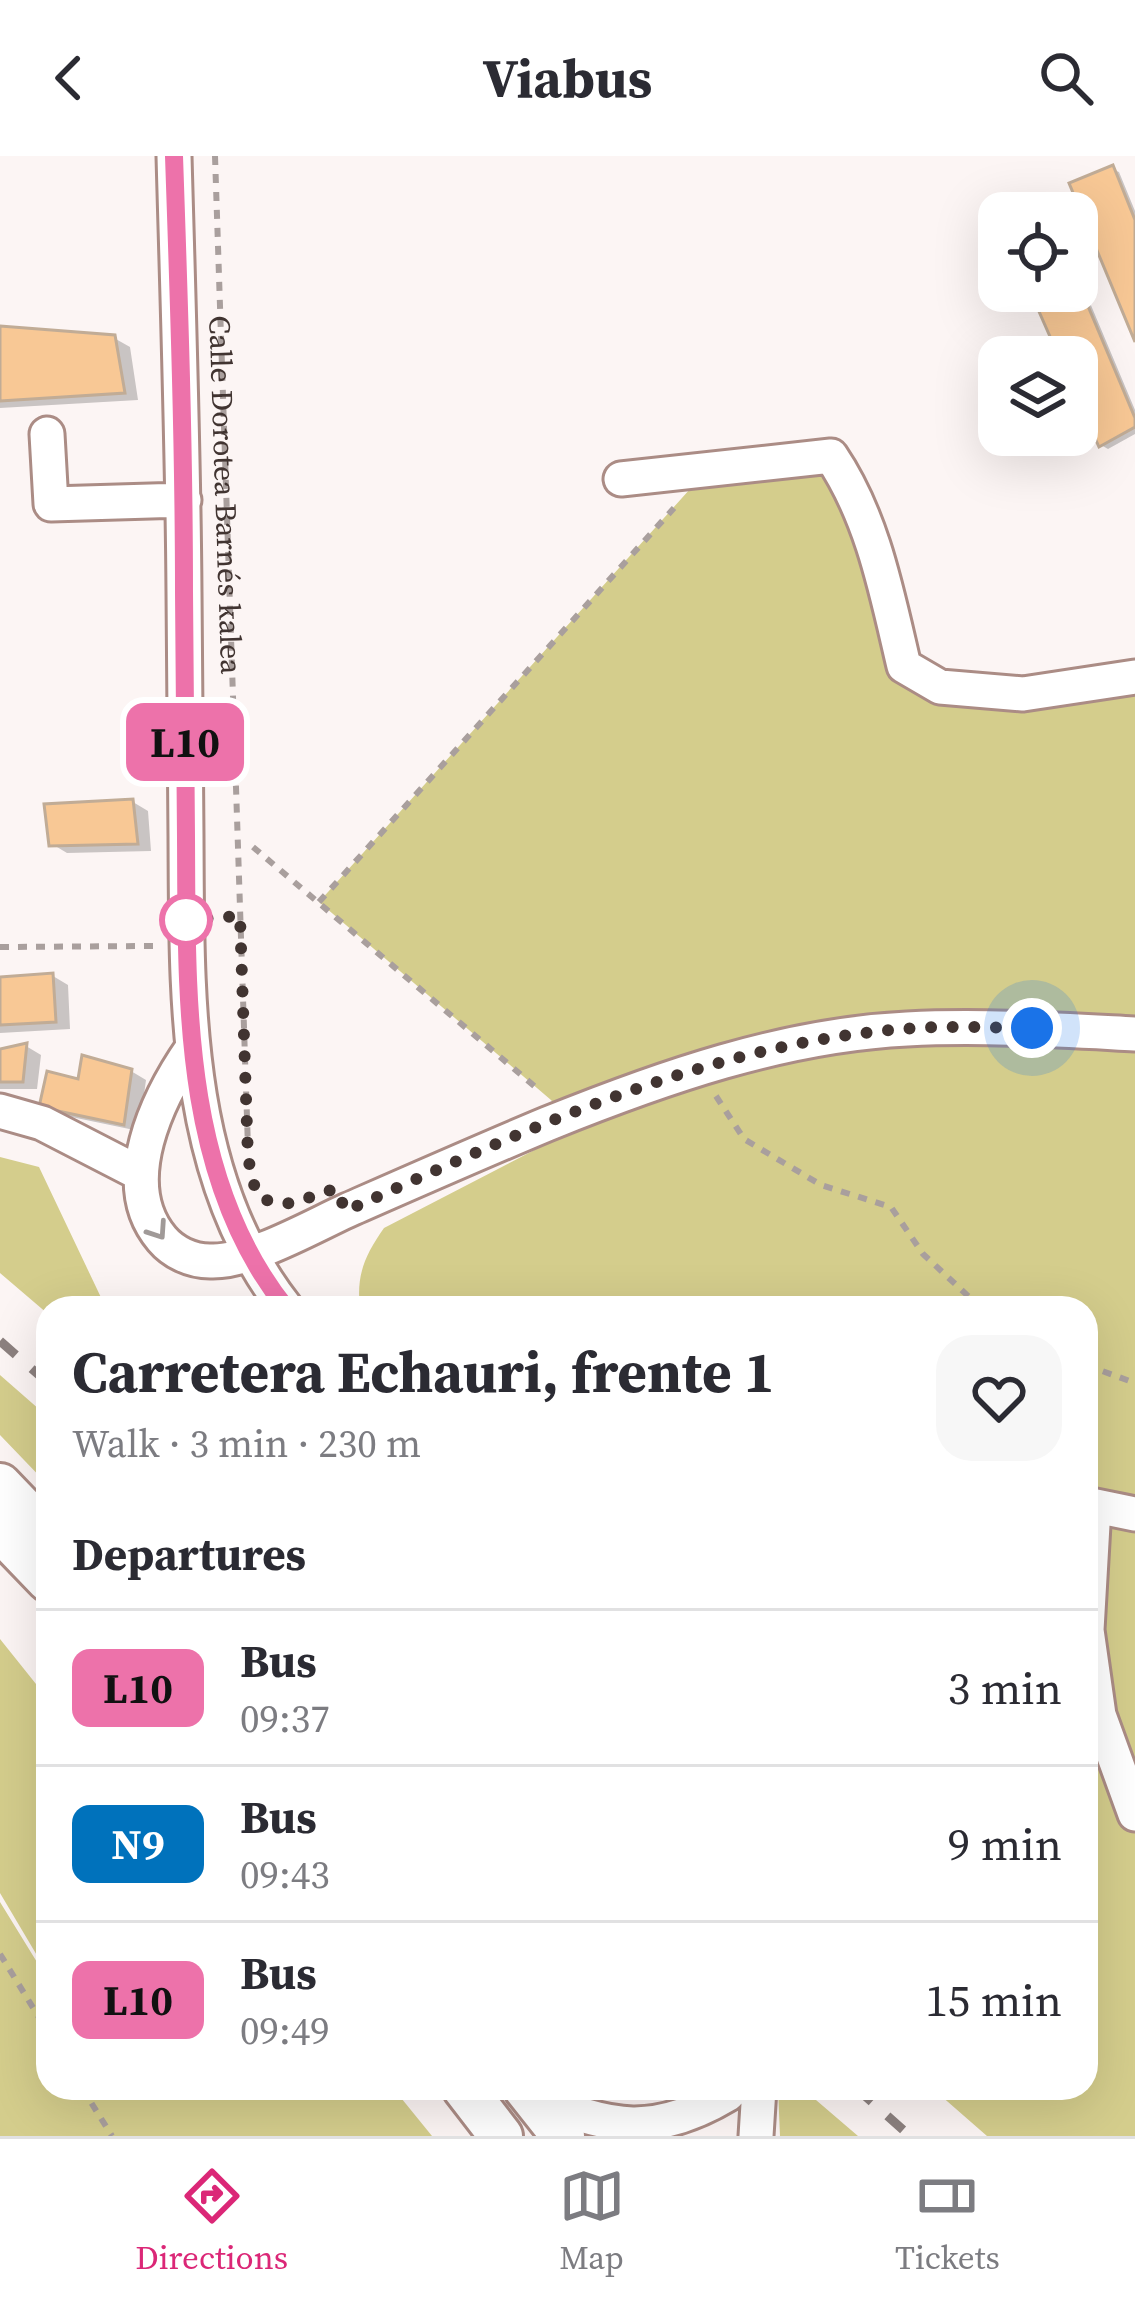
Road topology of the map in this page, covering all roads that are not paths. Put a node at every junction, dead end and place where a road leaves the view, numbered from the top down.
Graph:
1 (175, 156) edge
2 (47, 434) dead end
3 (621, 479) dead end
4 (184, 500) junction
5 (1135, 677) edge
6 (1135, 1034) edge
7 (193, 1046) junction
8 (0, 1111) edge
9 (140, 1174) junction
10 (250, 1252) junction
11 (278, 1296) edge
12 (0, 1485) edge
13 (1098, 1507) edge
14 (1135, 1514) edge
15 (36, 1522) edge
16 (0, 1530) edge
17 (36, 1568) edge
18 (1098, 1708) edge
19 (1135, 1814) edge
20 (473, 2100) edge
21 (494, 2100) edge
22 (535, 2100) edge
23 (546, 2100) edge
24 (723, 2100) edge
25 (734, 2100) edge
26 (743, 2100) edge
27 (663, 2133) edge
28 (501, 2136) edge
29 (521, 2136) edge
30 (563, 2136) edge
31 (716, 2136) edge
32 (756, 2136) edge

1 - 4 street, Calle Dorotea Barnés kalea
2 - 4 street
3 - 5 street
4 - 7 street, Calle Dorotea Barnés kalea
6 - 10 street
7 - 9 street
7 - 10 street, Calle Dorotea Barnés kalea
8 - 9 street
9 -> 10 street
10 - 11 street, Calle Dorotea Barnés kalea
12 - 15 main road
13 - 14 street
16 - 17 main road
18 - 19 street
20 - 28 main road
21 - 29 street
22 - 30 main road
23 - 27 street
24 - 27 street
25 - 31 street
26 - 32 street

